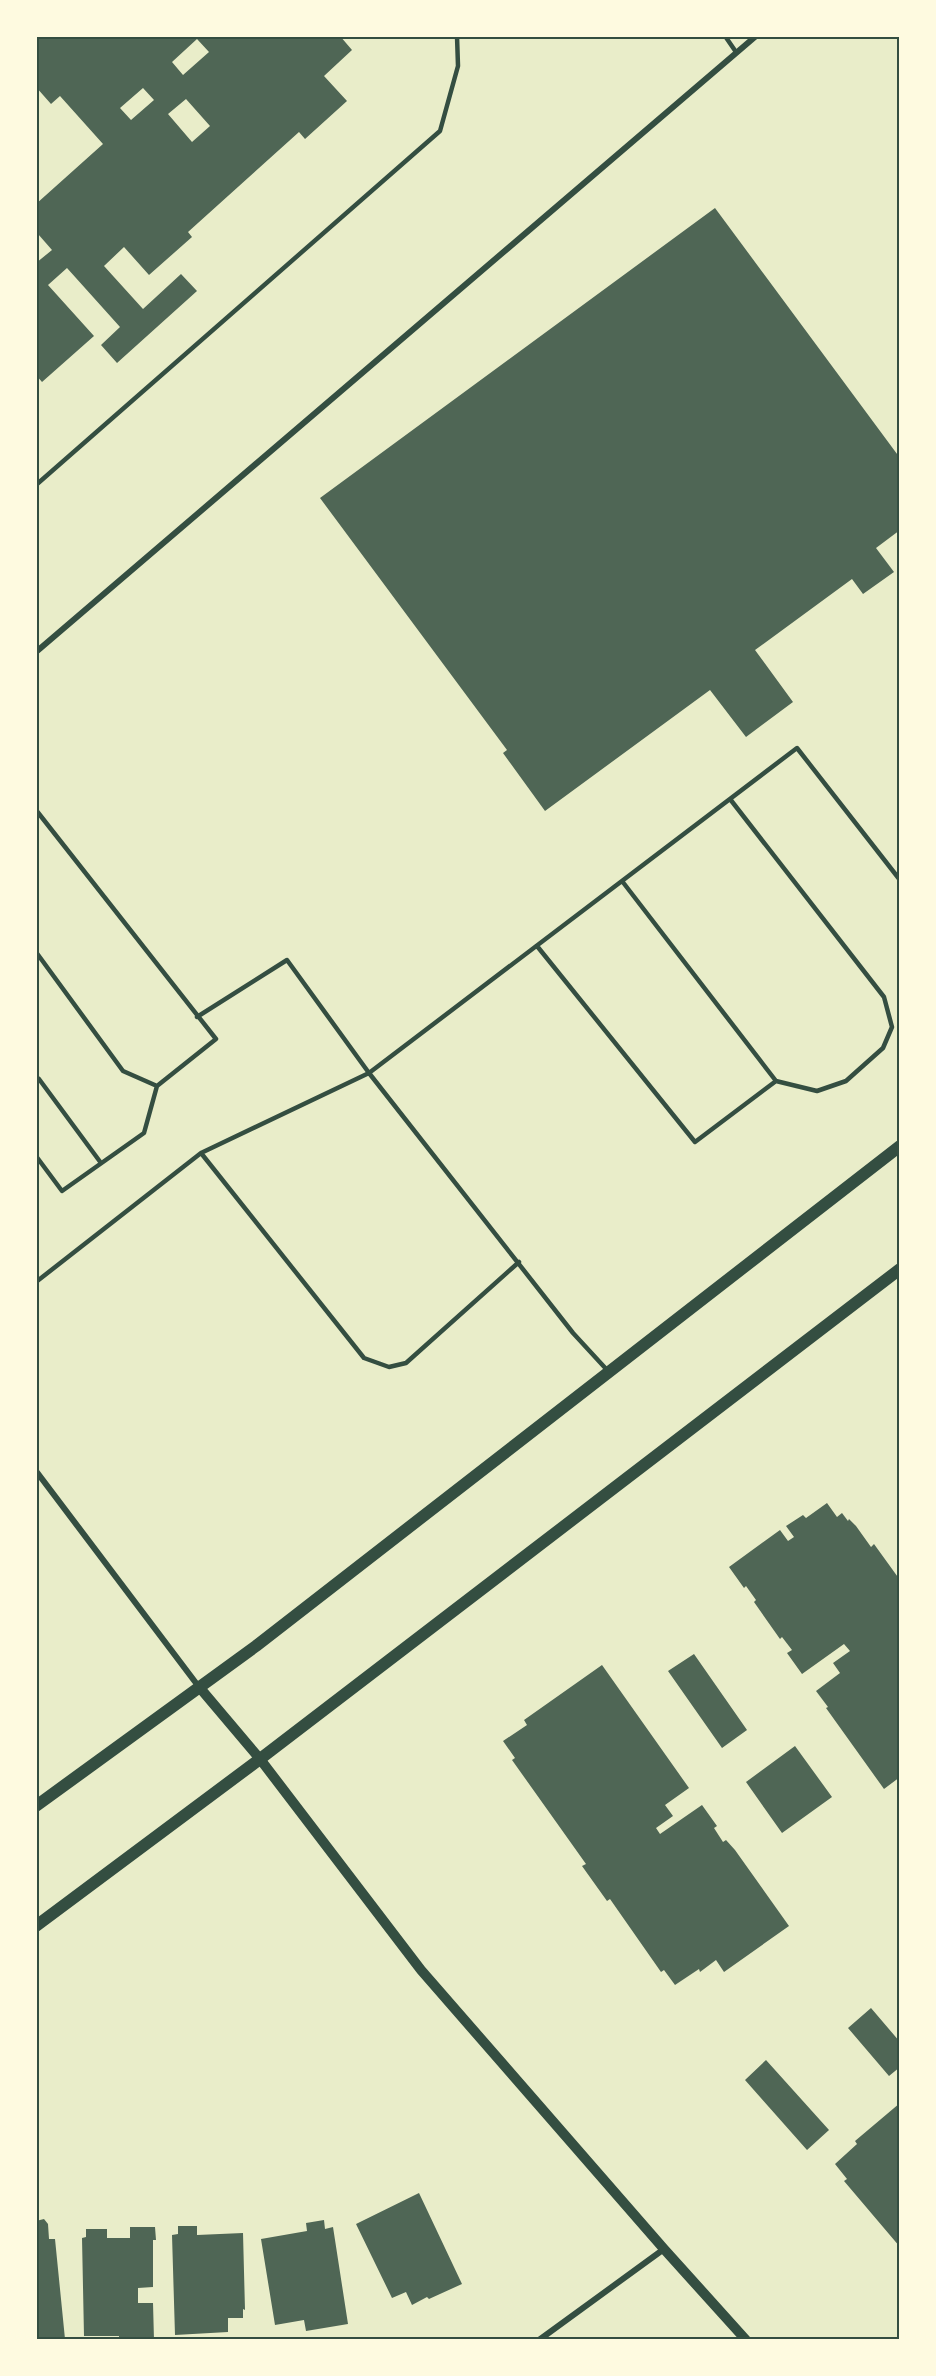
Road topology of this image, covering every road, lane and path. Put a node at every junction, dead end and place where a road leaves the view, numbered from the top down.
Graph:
1 (457, 36) edge
2 (725, 36) edge
3 (756, 36) edge
4 (736, 52) junction
5 (36, 484) edge
6 (36, 652) edge
7 (729, 800) junction
8 (36, 810) edge
9 (900, 880) edge
10 (622, 881) junction
11 (537, 946) junction
12 (36, 952) edge
13 (197, 1017) junction
14 (369, 1073) junction
15 (39, 1079) dead end
16 (776, 1081) junction
17 (157, 1086) junction
18 (900, 1146) edge
19 (201, 1153) junction
20 (36, 1156) edge
21 (101, 1163) junction
22 (519, 1262) junction
23 (900, 1269) edge
24 (36, 1282) edge
25 (608, 1371) junction
26 (36, 1471) edge
27 (200, 1688) junction
28 (260, 1759) junction
29 (36, 1806) edge
30 (36, 1926) edge
31 (664, 2249) junction
32 (539, 2340) edge
33 (746, 2340) edge

1 - 5 lane
2 - 4 lane
3 - 4 street
4 - 6 street
7 - 9 lane
7 - 10 lane
7 - 16 lane
8 - 13 lane
10 - 11 lane
10 - 16 lane
11 - 14 lane
11 - 16 lane
12 - 17 lane
13 - 14 lane
13 - 17 lane
14 - 19 lane
14 - 22 lane
15 - 21 lane
17 - 21 lane
18 - 25 main road
19 - 22 lane
19 - 24 lane
20 - 21 lane
22 - 25 lane
23 - 28 main road
25 - 27 main road
26 - 27 street
27 - 28 street
27 - 29 main road
28 - 30 main road
28 - 31 street
31 - 32 street
31 - 33 street

